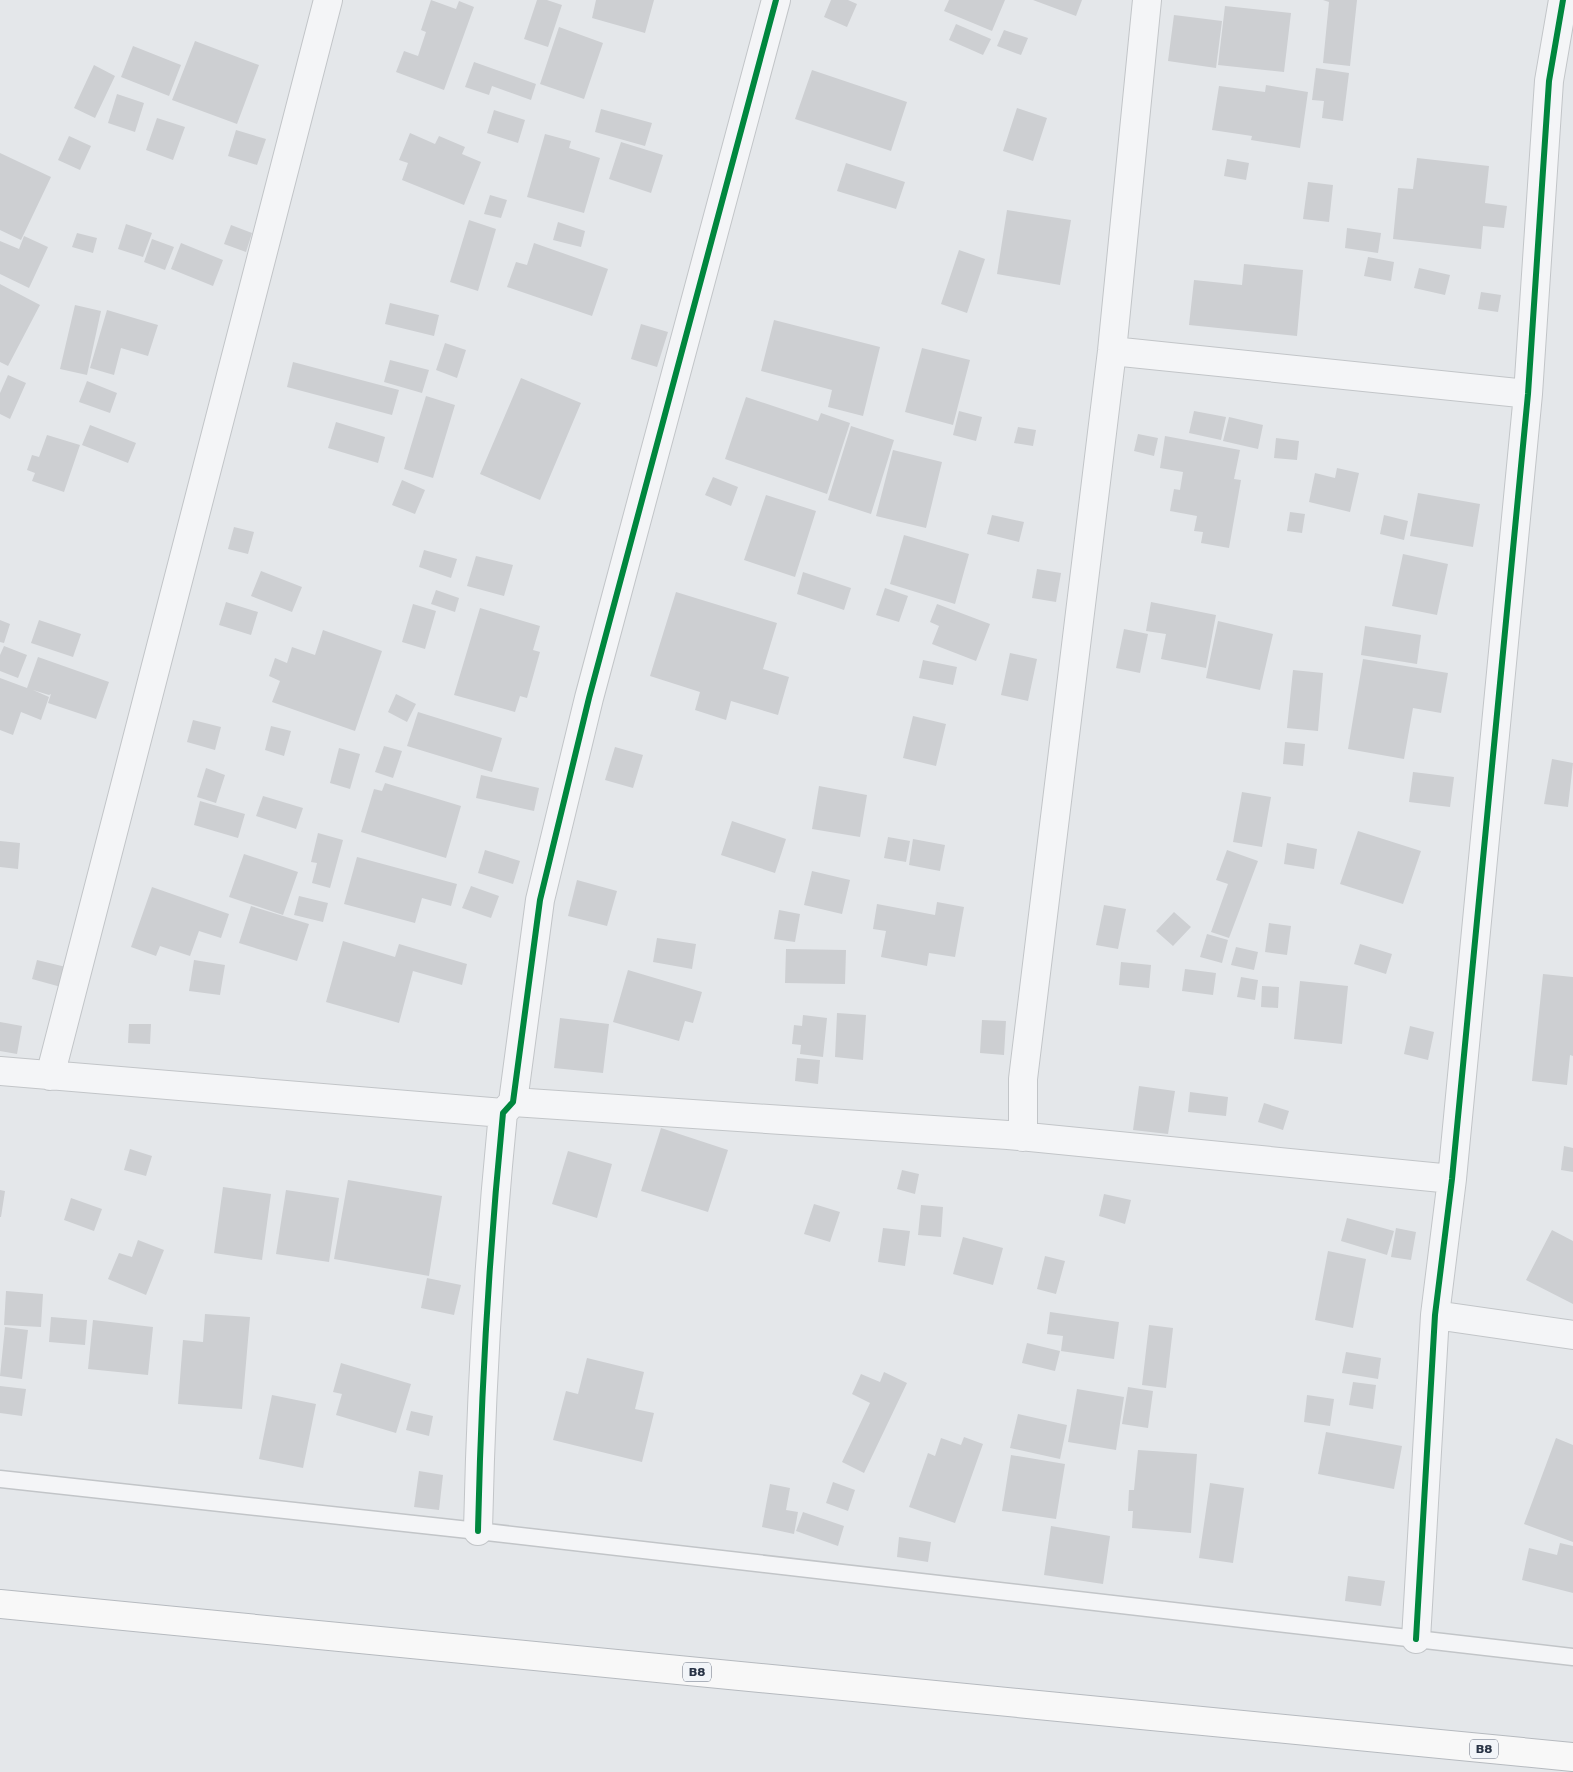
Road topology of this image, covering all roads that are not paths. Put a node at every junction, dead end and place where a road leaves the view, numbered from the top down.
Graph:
1 (328, 0) edge
2 (776, 0) edge
3 (1147, 0) edge
4 (1563, 0) edge
5 (1112, 351) junction
6 (1528, 394) junction
7 (0, 1071) edge
8 (50, 1076) junction
9 (508, 1108) junction
10 (1023, 1137) junction
11 (1452, 1179) junction
12 (1435, 1315) junction
13 (1573, 1335) edge
14 (0, 1479) edge
15 (478, 1531) junction
16 (0, 1604) edge
17 (1416, 1640) junction
18 (1573, 1657) edge
19 (1573, 1757) edge

1 - 8 street
2 - 9 street
3 - 5 street
4 - 6 street
5 - 6 street
5 - 10 street
6 - 11 street
7 - 8 street
8 - 9 street
9 - 10 street
9 - 15 street
10 - 11 street
11 - 12 street
12 - 13 street
12 - 17 street
14 - 15 lane
15 - 17 lane
16 - 19 highway, B8
17 - 18 lane

